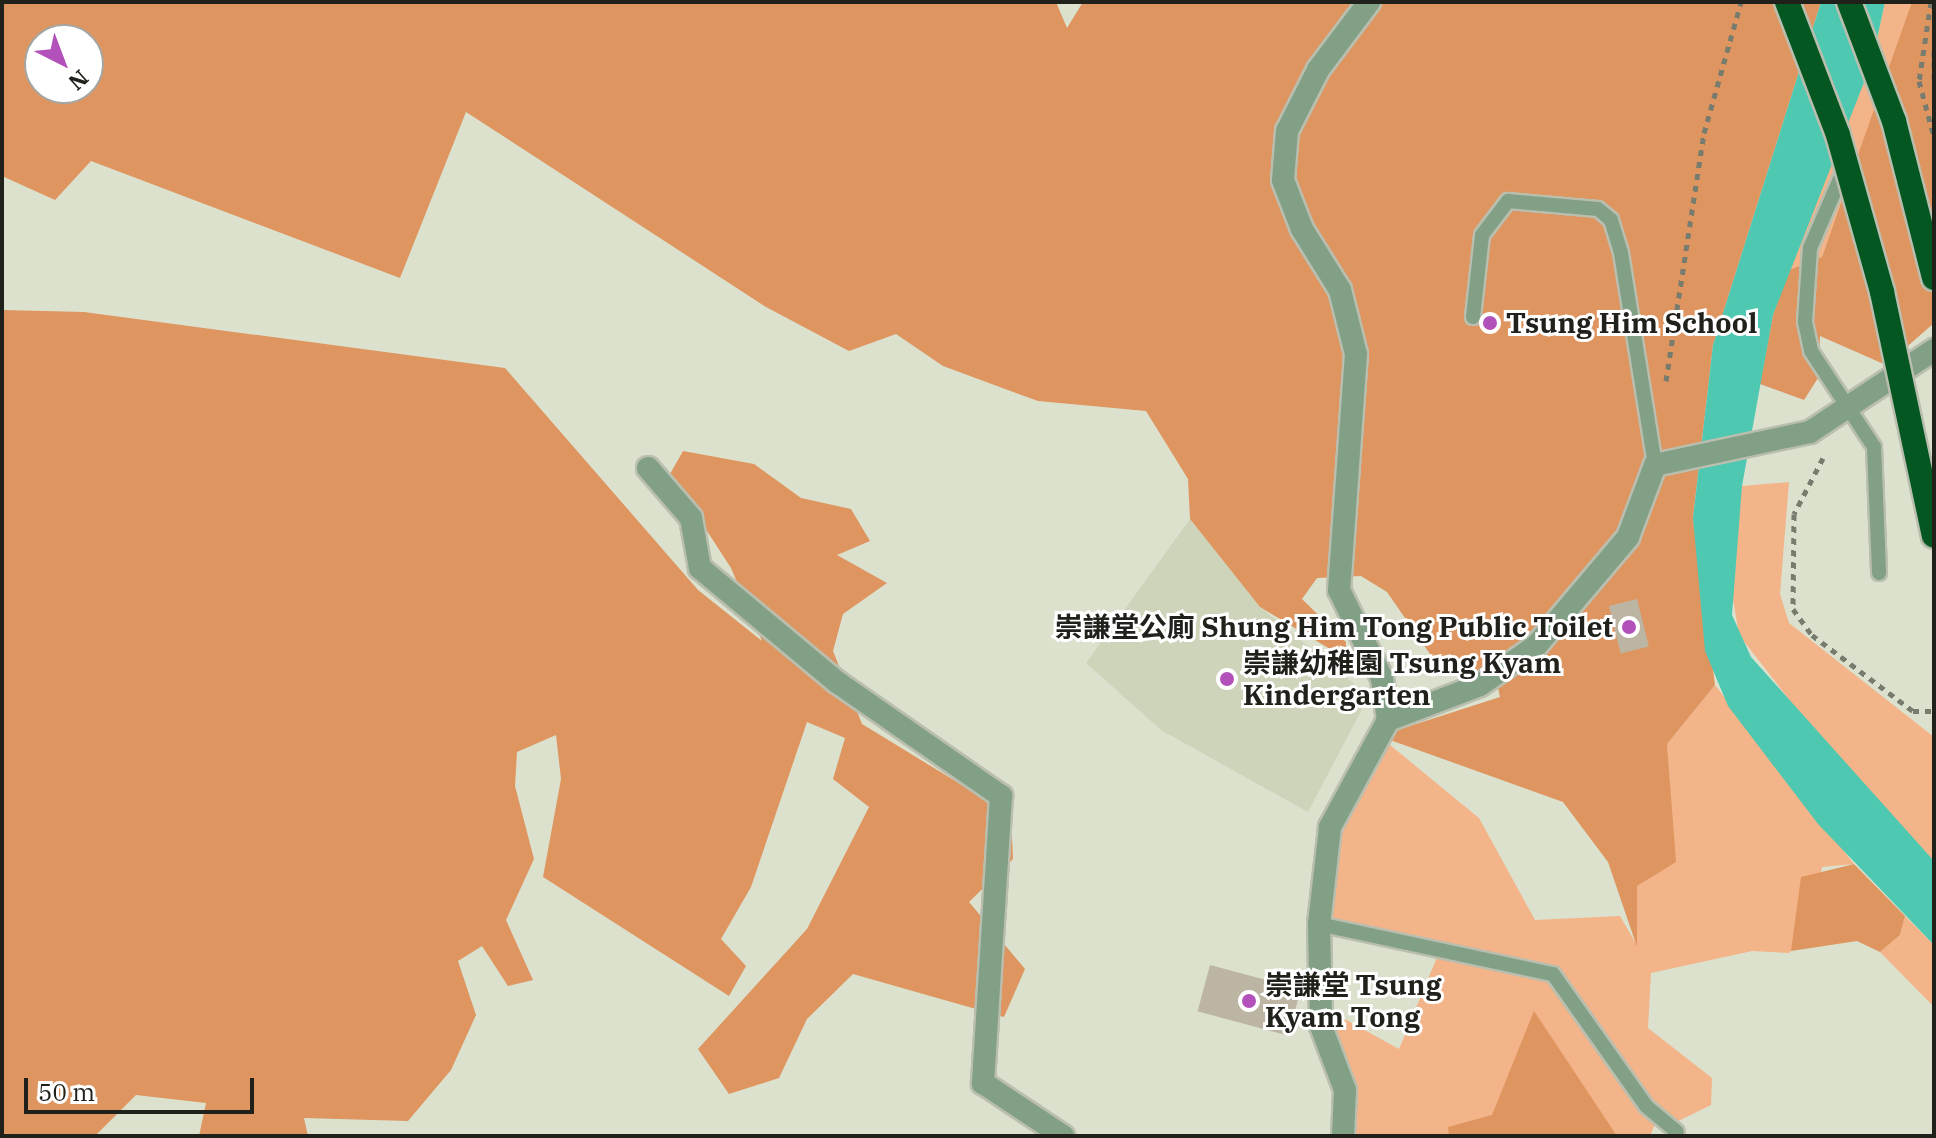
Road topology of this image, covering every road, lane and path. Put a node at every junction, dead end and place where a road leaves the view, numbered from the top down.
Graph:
1 (1369, 2) edge
2 (1741, 2) edge
3 (1787, 2) edge
4 (1849, 2) edge
5 (1931, 2) edge
6 (1934, 50) edge
7 (1934, 79) edge
8 (1934, 137) edge
9 (1851, 154) dead end
10 (1934, 278) edge
11 (1473, 317) dead end
12 (1934, 350) edge
13 (1663, 394) dead end
14 (1851, 411) junction
15 (1823, 458) dead end
16 (1665, 463) junction
17 (648, 468) dead end
18 (1934, 536) edge
19 (1879, 573) dead end
20 (1934, 711) edge
21 (1388, 720) junction
22 (1319, 924) junction
23 (1677, 1132) dead end
24 (1063, 1136) edge
25 (1343, 1136) edge

1 - 21 street
2 - 13 path
3 - 18 highway, bridge
4 - 10 highway
5 - 8 path
6 - 7 path
9 - 14 lane
11 - 16 lane
12 - 14 street
14 - 16 street
14 - 19 lane
15 - 20 path
16 - 21 street
17 - 24 street
21 - 22 street
22 - 23 lane
22 - 25 street

